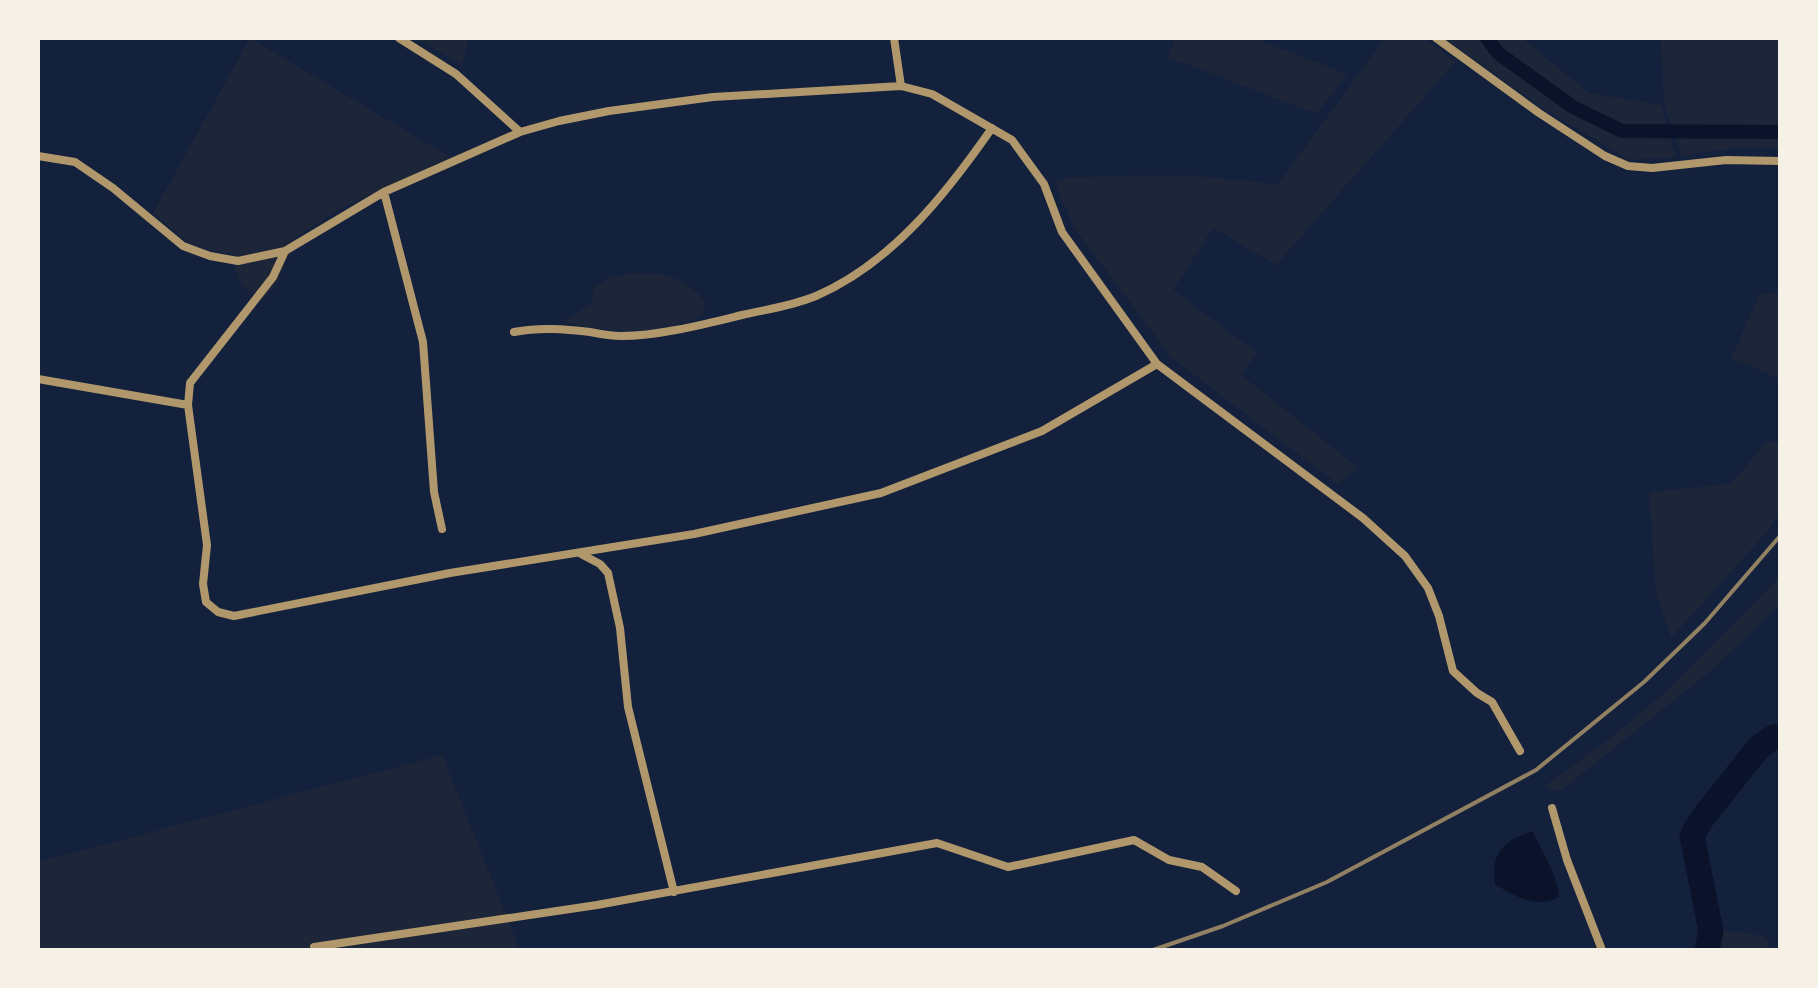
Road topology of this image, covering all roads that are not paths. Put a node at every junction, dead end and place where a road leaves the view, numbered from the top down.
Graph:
1 (399, 38) edge
2 (894, 38) edge
3 (1436, 38) edge
4 (901, 86) junction
5 (992, 128) junction
6 (520, 132) junction
7 (38, 156) edge
8 (1780, 161) edge
9 (384, 192) junction
10 (286, 251) junction
11 (514, 332) dead end
12 (1158, 364) junction
13 (38, 379) edge
14 (188, 406) junction
15 (442, 530) dead end
16 (577, 553) junction
17 (1520, 751) dead end
18 (1552, 808) dead end
19 (674, 892) junction
20 (1236, 892) dead end
21 (314, 948) dead end
22 (1602, 950) edge

1 - 6 street
2 - 4 street
3 - 8 street
4 - 5 street
4 - 6 street
5 - 11 street
5 - 12 street
6 - 9 street
7 - 10 street
9 - 10 street
9 - 15 street
10 - 14 street
12 - 16 street
12 - 17 street
13 - 14 street
14 - 16 street
16 - 19 street
18 - 22 street
19 - 20 street
19 - 21 street

